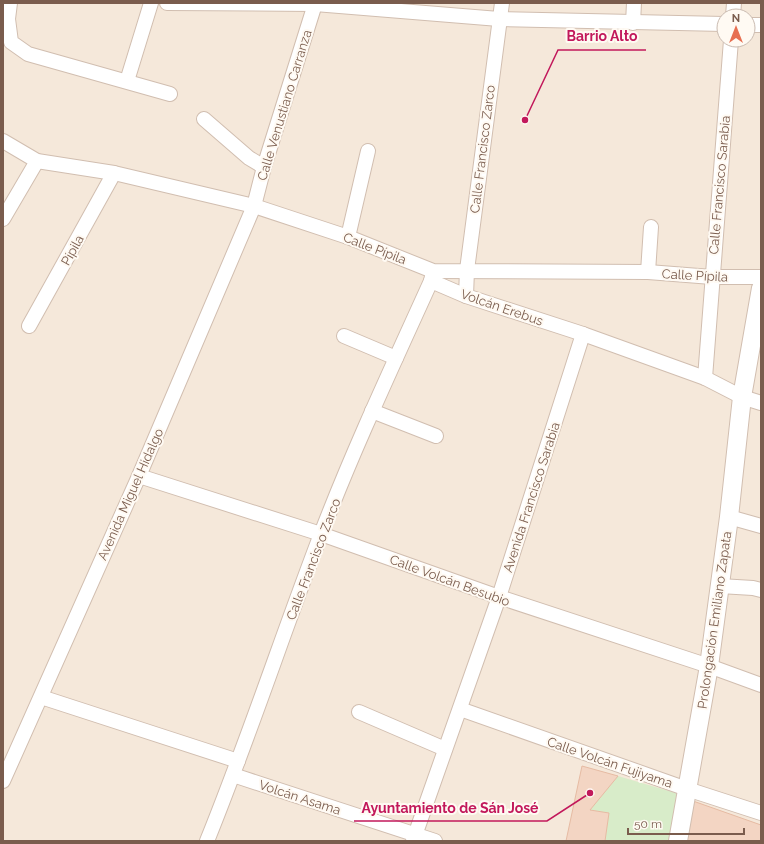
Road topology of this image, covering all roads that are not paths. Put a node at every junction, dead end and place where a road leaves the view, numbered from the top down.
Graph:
1 (10, 3) edge
2 (151, 3) edge
3 (167, 3) edge
4 (193, 3) edge
5 (502, 3) edge
6 (634, 3) edge
7 (315, 4) edge
8 (499, 19) junction
9 (633, 23) junction
10 (716, 24) edge
11 (730, 48) edge
12 (127, 81) junction
13 (170, 94) dead end
14 (204, 119) dead end
15 (3, 141) edge
16 (368, 151) dead end
17 (37, 161) junction
18 (264, 166) junction
19 (114, 173) junction
20 (254, 206) junction
21 (3, 219) edge
22 (651, 227) dead end
23 (348, 237) junction
24 (467, 270) junction
25 (648, 272) junction
26 (432, 276) junction
27 (712, 277) junction
28 (761, 277) edge
29 (761, 288) edge
30 (466, 296) junction
31 (29, 326) dead end
32 (583, 334) junction
33 (344, 336) dead end
34 (396, 358) junction
35 (706, 378) junction
36 (742, 397) junction
37 (761, 403) edge
38 (372, 411) junction
39 (436, 436) dead end
40 (139, 476) junction
41 (729, 517) junction
42 (761, 526) edge
43 (321, 534) junction
44 (720, 586) junction
45 (761, 590) edge
46 (499, 597) junction
47 (709, 666) junction
48 (761, 685) edge
49 (41, 697) junction
50 (460, 709) junction
51 (359, 712) dead end
52 (445, 749) junction
53 (238, 761) junction
54 (234, 775) junction
55 (3, 781) edge
56 (686, 789) junction
57 (761, 813) edge
58 (414, 837) edge
59 (207, 841) edge
60 (435, 841) edge
61 (678, 841) edge

1 - 12 street
2 - 12 street
3 - 4 street
4 - 7 street
5 - 8 street, Calle Francisco Zarco
6 - 9 street
7 - 8 street
7 - 18 street, Calle Venustiano Carranza
8 - 9 street
8 - 24 street, Calle Francisco Zarco
9 - 10 street
11 - 27 street, Calle Francisco Sarabia
12 - 13 street
14 - 18 street
15 - 17 street, Calle Pípila
16 - 23 street
17 - 19 street, Calle Pípila
17 - 21 street
18 - 20 street, Calle Venustiano Carranza
19 - 20 street, Calle Pípila
19 - 31 street, Pípila
20 - 23 street, Calle Pípila
20 - 40 street, Avenida Miguel Hidalgo
22 - 25 street
23 - 26 street, Calle Pípila
24 - 25 street, Calle Pípila
24 - 26 street, Calle Pípila
24 - 30 street, Calle Francisco Zarco
25 - 27 street, Calle Pípila
26 - 30 street, Volcán Erebus
26 - 34 street, Calle Francisco Zarco
27 - 28 street, Calle Pípila
27 - 35 street, Calle Francisco Sarabia
29 - 36 street, Prolongación Emiliano Zapata
30 - 32 street, Volcán Erebus
32 - 35 street, Volcán Erebus
32 - 46 street, Avenida Francisco Sarabia
33 - 34 street
34 - 38 street, Calle Francisco Zarco
35 - 36 street, Volcán Erebus
36 - 37 street, Volcán Erebus
36 - 41 street, Prolongación Emiliano Zapata
38 - 39 street
38 - 43 street, Calle Francisco Zarco
40 - 43 street, Calle Volcán Besubio
40 - 49 street, Avenida Miguel Hidalgo
41 - 42 street
41 - 44 street, Prolongación Emiliano Zapata
43 - 46 street, Calle Volcán Besubio
43 - 53 street, Calle Francisco Zarco
44 - 45 street
44 - 47 street, Prolongación Emiliano Zapata
46 - 47 street, Calle Volcán Besubio
46 - 50 street, Avenida Francisco Sarabia
47 - 48 street, Calle Volcán Besubio
47 - 56 street, Prolongación Emiliano Zapata
49 - 53 street
49 - 55 street, Avenida Miguel Hidalgo
50 - 52 street, Avenida Francisco Sarabia
50 - 56 street, Calle Volcán Fujiyama
51 - 52 street
52 - 58 street, Avenida Francisco Sarabia
53 - 54 street, Calle Francisco Zarco
54 - 58 street, Volcán Asama
54 - 59 street, Calle Francisco Zarco
56 - 57 street, Calle Volcán Fujiyama
56 - 61 street, Prolongación Emiliano Zapata
58 - 60 street, Volcán Asama

